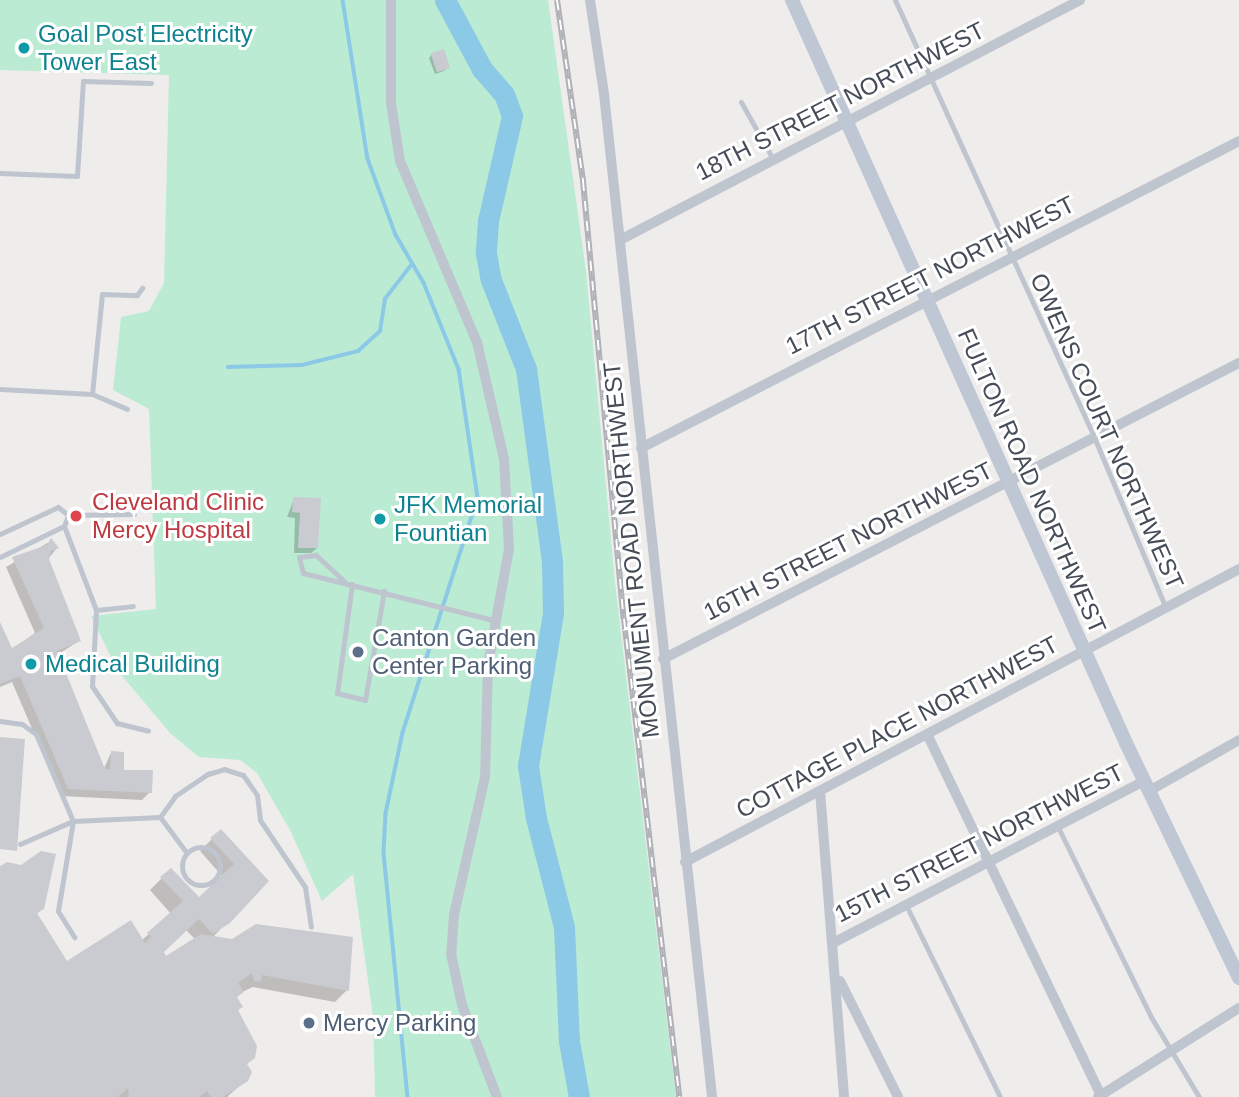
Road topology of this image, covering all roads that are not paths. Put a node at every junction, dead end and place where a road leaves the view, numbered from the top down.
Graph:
1 (391, 0) edge
2 (590, 0) edge
3 (792, 0) edge
4 (895, 0) edge
5 (1080, 0) edge
6 (930, 78) junction
7 (150, 83) dead end
8 (741, 102) dead end
9 (845, 123) junction
10 (1239, 141) edge
11 (773, 159) junction
12 (0, 173) edge
13 (620, 240) junction
14 (1012, 258) junction
15 (142, 288) dead end
16 (926, 301) junction
17 (1239, 363) edge
18 (0, 389) edge
19 (92, 394) junction
20 (127, 408) dead end
21 (1094, 437) junction
22 (641, 449) junction
23 (1007, 482) junction
24 (134, 514) dead end
25 (68, 515) junction
26 (64, 526) junction
27 (0, 534) edge
28 (0, 556) edge
29 (1239, 569) edge
30 (345, 582) junction
31 (352, 584) junction
32 (384, 591) junction
33 (133, 606) dead end
34 (1167, 608) junction
35 (96, 610) junction
36 (497, 621) junction
37 (1086, 652) junction
38 (663, 659) junction
39 (0, 720) edge
40 (148, 730) dead end
41 (928, 736) junction
42 (1239, 740) edge
43 (1147, 786) junction
44 (820, 791) junction
45 (160, 817) junction
46 (73, 821) junction
47 (1058, 826) junction
48 (20, 844) dead end
49 (187, 852) junction
50 (685, 862) junction
51 (986, 863) junction
52 (906, 905) junction
53 (311, 927) dead end
54 (74, 937) dead end
55 (834, 943) junction
56 (1238, 972) edge
57 (836, 973) junction
58 (1239, 1008) edge
59 (1169, 1052) junction
60 (497, 1097) edge
61 (712, 1097) edge
62 (844, 1097) edge
63 (898, 1097) edge
64 (1000, 1097) edge
65 (1100, 1097) edge
66 (1199, 1097) edge

1 - 36 street
2 - 13 street, MONUMENT ROAD NORTHWEST
3 - 9 main road, FULTON ROAD NORTHWEST
4 - 6 lane, OWENS COURT NORTHWEST
5 - 6 street, 18TH STREET NORTHWEST
6 - 9 street, 18TH STREET NORTHWEST
6 - 14 lane, OWENS COURT NORTHWEST
7 - 12 lane
8 - 11 lane
9 - 11 street, 18TH STREET NORTHWEST
9 - 16 main road, FULTON ROAD NORTHWEST
10 - 14 street, 17TH STREET NORTHWEST
11 - 13 street, 18TH STREET NORTHWEST
13 - 22 street, MONUMENT ROAD NORTHWEST
14 - 16 street, 17TH STREET NORTHWEST
14 - 21 lane, OWENS COURT NORTHWEST
15 - 19 lane
16 - 22 street, 17TH STREET NORTHWEST
16 - 23 main road, FULTON ROAD NORTHWEST
17 - 21 street, 16TH STREET NORTHWEST
18 - 19 lane
19 - 20 lane
21 - 23 street, 16TH STREET NORTHWEST
21 - 34 lane, OWENS COURT NORTHWEST
22 - 38 street, MONUMENT ROAD NORTHWEST
23 - 37 main road, FULTON ROAD NORTHWEST
23 - 38 street, 16TH STREET NORTHWEST
24 - 25 lane
25 - 26 lane
25 - 27 lane
26 - 28 lane
26 - 35 lane
29 - 34 street, COTTAGE PLACE NORTHWEST
30 - 30 lane
30 - 31 lane
31 - 32 lane
31 - 32 lane
32 - 36 lane
33 - 35 lane
34 - 37 street, COTTAGE PLACE NORTHWEST
35 - 40 lane
36 - 60 street
37 - 41 street, COTTAGE PLACE NORTHWEST
37 - 43 main road, FULTON ROAD NORTHWEST
38 - 50 street, MONUMENT ROAD NORTHWEST
39 - 46 lane
41 - 44 street, COTTAGE PLACE NORTHWEST
41 - 51 street
42 - 43 street, 15TH STREET NORTHWEST
43 - 47 street, 15TH STREET NORTHWEST
43 - 56 main road, FULTON ROAD NORTHWEST
44 - 50 street, COTTAGE PLACE NORTHWEST
44 - 55 street
45 - 46 lane
45 - 49 lane
45 - 53 lane
46 - 48 lane
46 - 54 lane
47 - 51 street, 15TH STREET NORTHWEST
47 - 59 lane
49 - 49 lane
50 - 61 street, MONUMENT ROAD NORTHWEST
51 - 52 street, 15TH STREET NORTHWEST
51 - 65 street
52 - 55 street, 15TH STREET NORTHWEST
52 - 64 lane
55 - 57 street
57 - 62 street
57 - 63 street
58 - 59 street
59 - 65 street
59 - 66 lane

